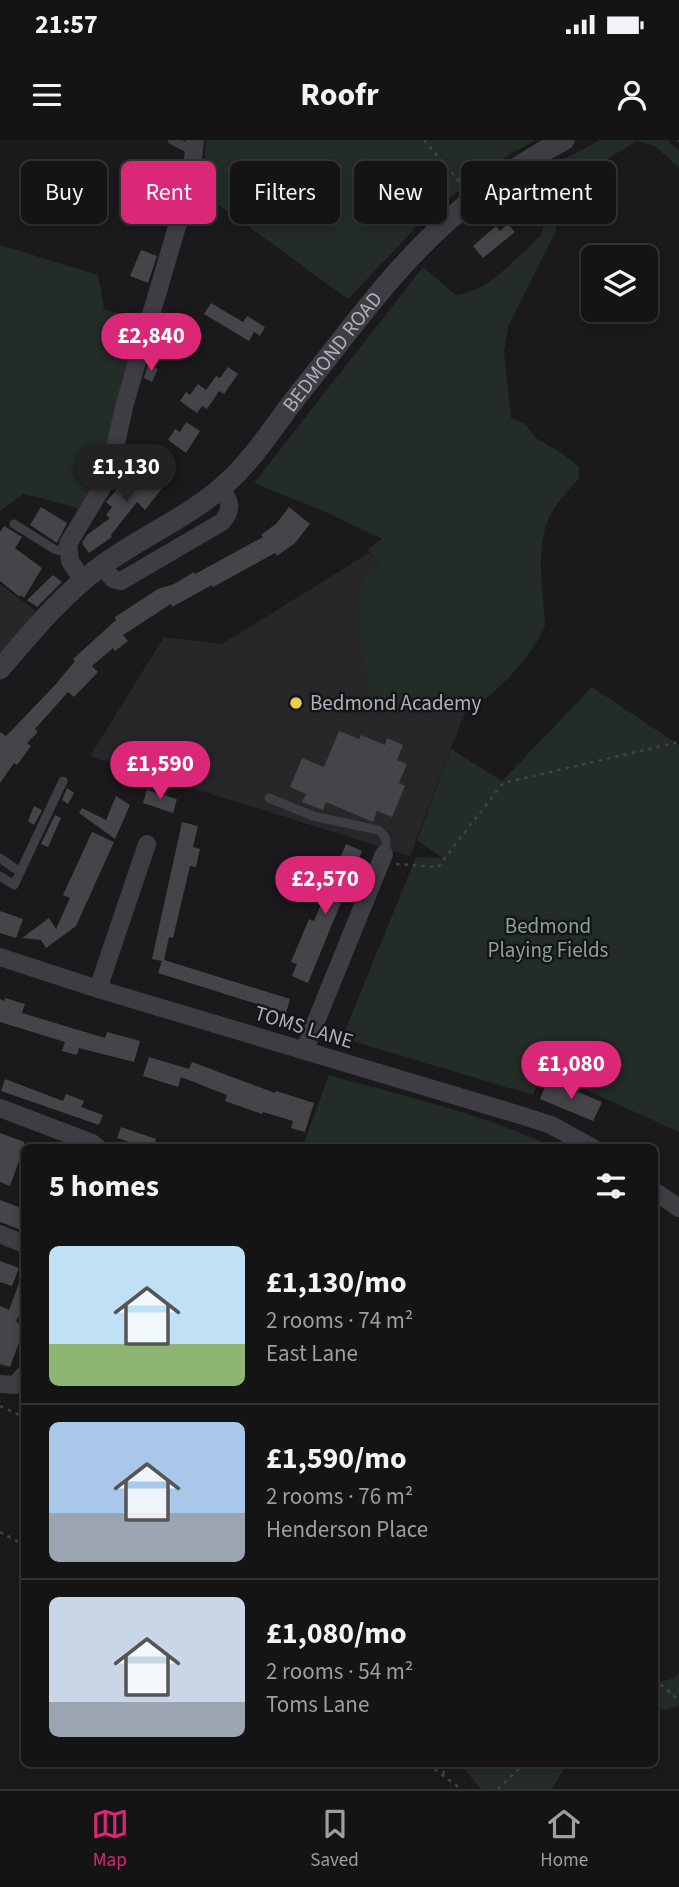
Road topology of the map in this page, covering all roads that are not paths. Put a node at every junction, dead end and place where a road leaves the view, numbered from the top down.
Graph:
1 (172, 140) edge
2 (564, 140) edge
3 (195, 143) edge
4 (14, 524) dead end
5 (68, 552) junction
6 (83, 580) junction
7 (0, 669) edge
8 (63, 781) dead end
9 (269, 797) dead end
10 (147, 844) dead end
11 (0, 858) edge
12 (382, 859) joint
13 (14, 868) dead end
14 (0, 876) edge
15 (0, 957) edge
16 (98, 989) junction
17 (304, 1051) junction
18 (0, 1108) edge
19 (93, 1144) edge
20 (586, 1144) edge
21 (658, 1193) edge
22 (678, 1205) edge
23 (0, 1234) edge
24 (21, 1243) edge
25 (21, 1378) edge
26 (0, 1384) edge

1 - 3 lane
2 - 6 street, BEDMOND ROAD
3 - 5 street
4 - 5 lane
5 - 6 street
6 - 7 street, BEDMOND ROAD
8 - 14 lane
9 - 12 lane
10 - 16 street
11 - 13 lane
12 - 17 street
15 - 16 street, TOMS LANE
16 - 17 street, TOMS LANE
17 - 20 street, TOMS LANE
18 - 19 street
21 - 22 street
23 - 24 street
25 - 26 street

